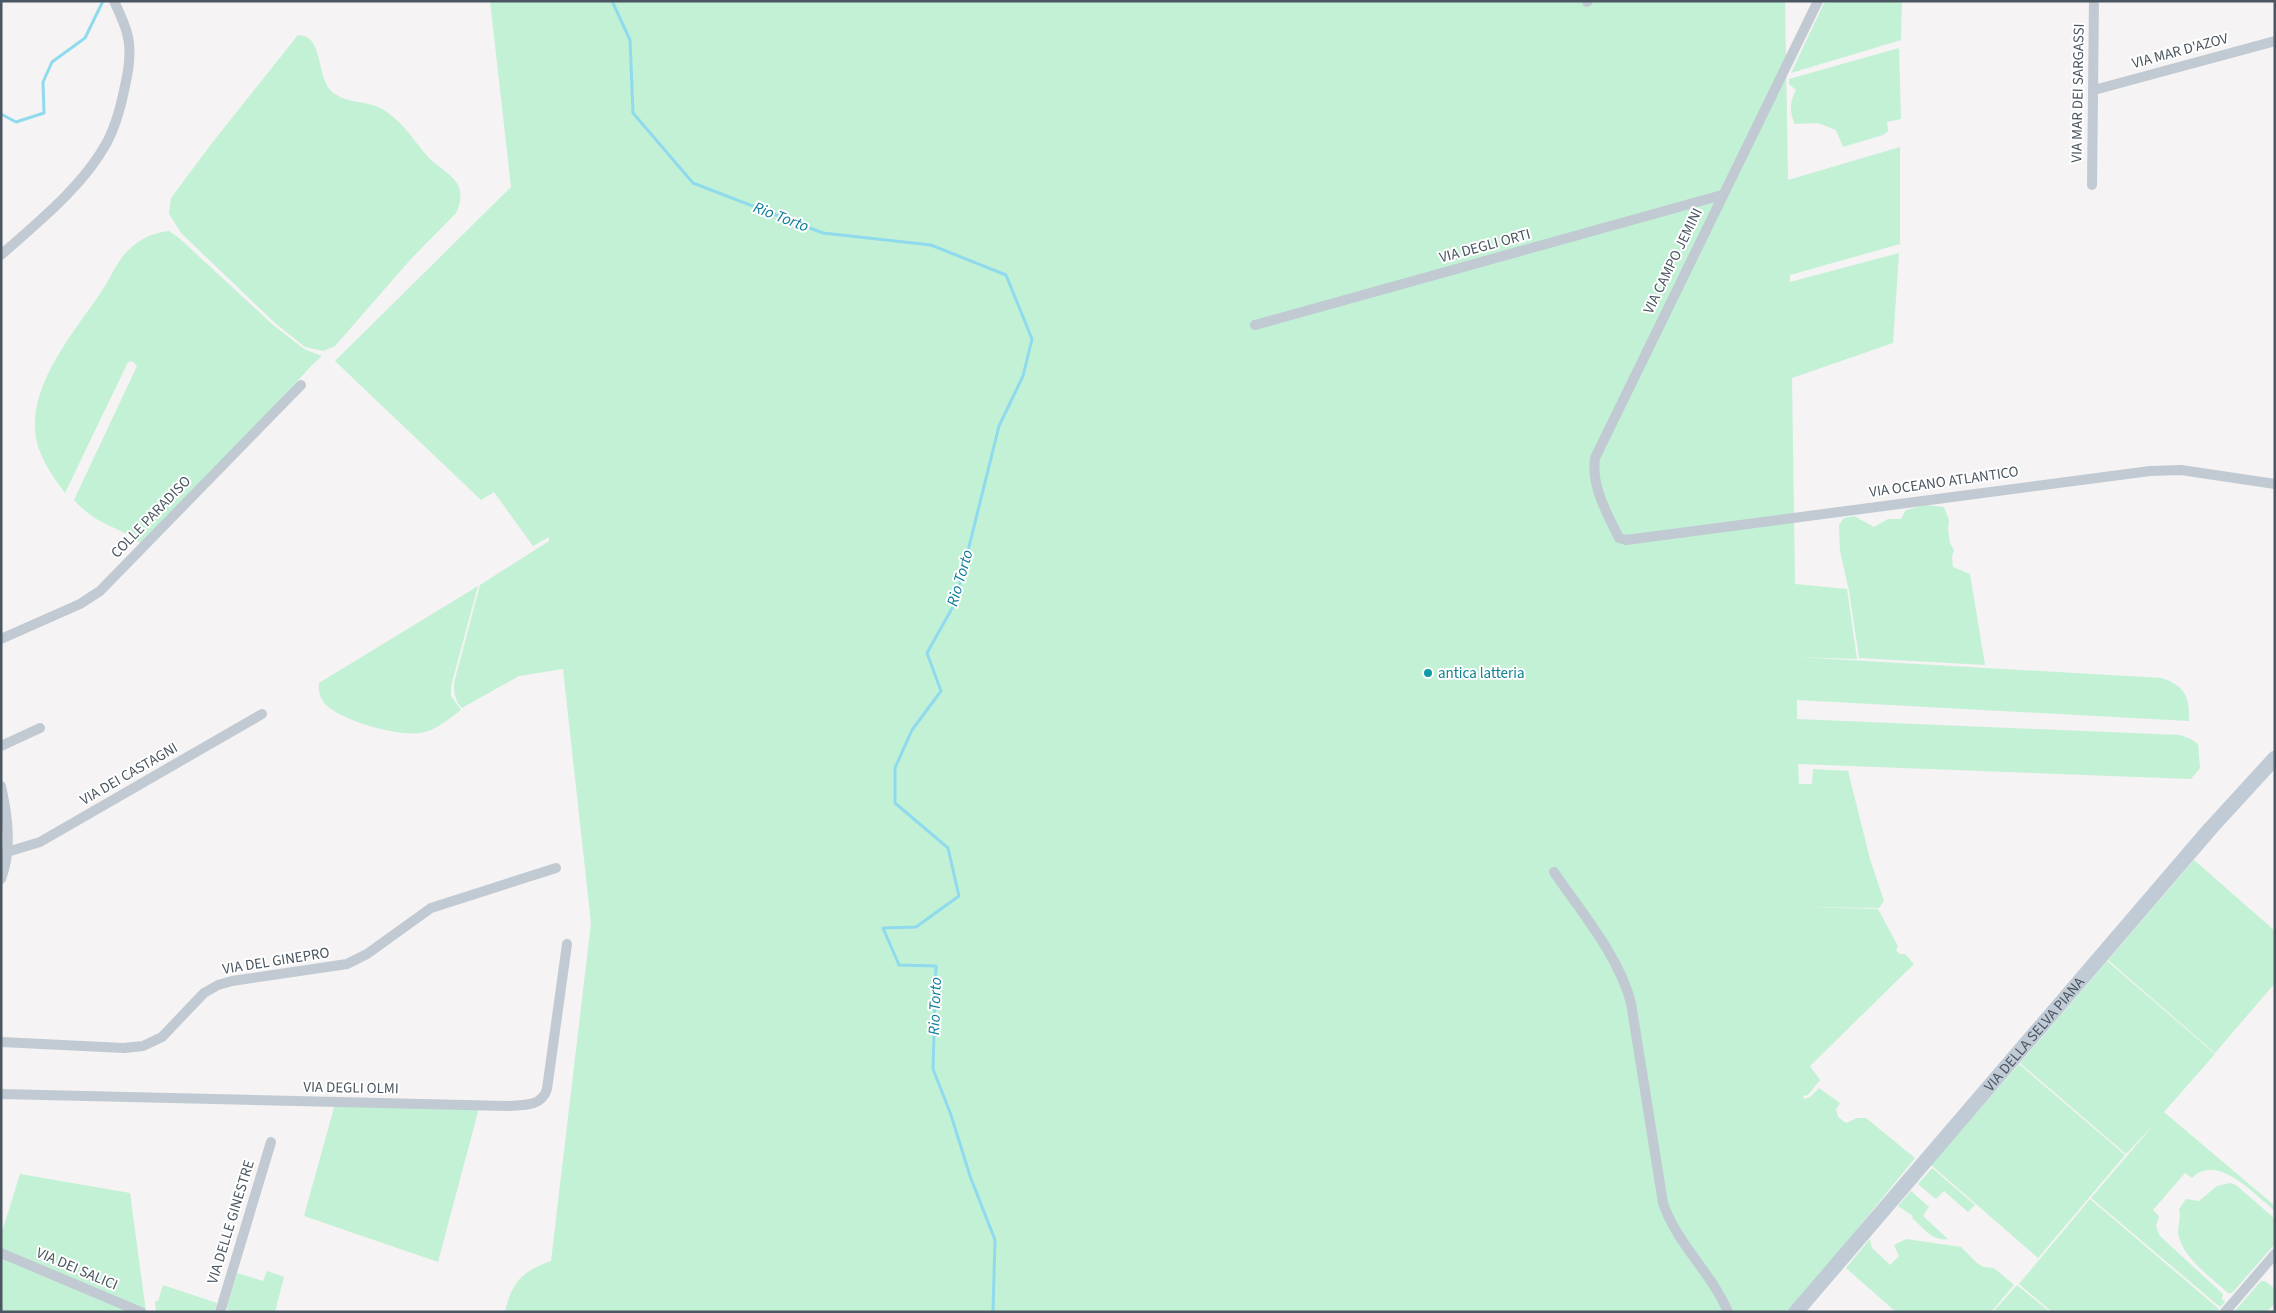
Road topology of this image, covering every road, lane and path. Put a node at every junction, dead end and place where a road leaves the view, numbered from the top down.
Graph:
1 (114, 1) edge
2 (1818, 1) edge
3 (2094, 1) edge
4 (2275, 41) edge
5 (2094, 90) junction
6 (2092, 185) dead end
7 (1722, 196) junction
8 (1, 255) edge
9 (1255, 325) dead end
10 (300, 385) dead end
11 (2275, 484) edge
12 (1619, 538) joint
13 (1, 639) edge
14 (262, 714) dead end
15 (40, 728) dead end
16 (1, 746) edge
17 (2275, 758) edge
18 (1, 786) edge
19 (7, 852) junction
20 (556, 868) dead end
21 (1554, 872) dead end
22 (2, 875) edge
23 (567, 944) dead end
24 (1, 1042) edge
25 (1, 1094) edge
26 (271, 1142) dead end
27 (1, 1253) edge
28 (2275, 1254) edge
29 (141, 1312) edge
30 (220, 1312) edge
31 (1728, 1312) edge
32 (1796, 1312) edge
33 (2225, 1312) edge

1 - 8 street
2 - 7 street, VIA CAMPO JEMINI
3 - 5 street, VIA MAR DEI SARGASSI
4 - 5 street, VIA MAR D'AZOV
5 - 6 street, VIA MAR DEI SARGASSI
7 - 9 street, VIA DEGLI ORTI
7 - 12 street, VIA CAMPO JEMINI
10 - 13 street, COLLE PARADISO
11 - 12 street, VIA OCEANO ATLANTICO
14 - 19 street, VIA DEI CASTAGNI
15 - 16 street
17 - 32 street, VIA DELLA SELVA PIANA
18 - 19 street
19 - 22 street
20 - 24 street, VIA DEL GINEPRO
21 - 31 street
23 - 25 street, VIA DEGLI OLMI
26 - 30 street, VIA DELLE GINESTRE
27 - 29 street, VIA DEI SALICI
28 - 33 street

